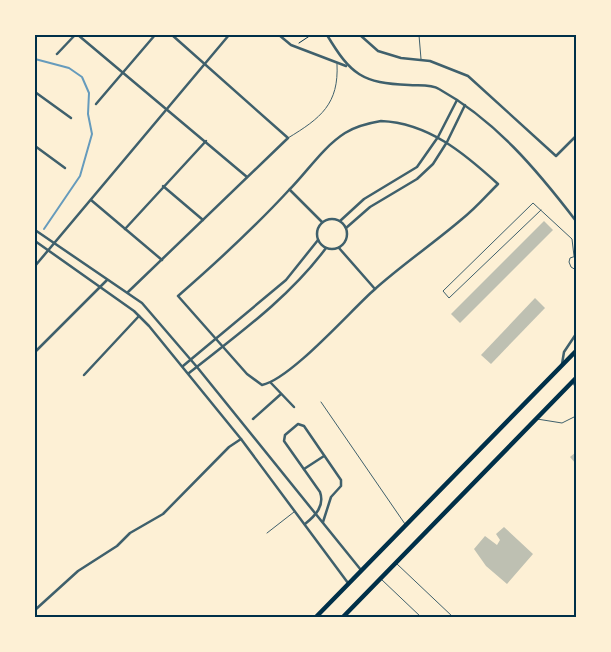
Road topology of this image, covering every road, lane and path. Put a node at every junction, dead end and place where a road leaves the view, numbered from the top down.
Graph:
1 (76, 35) edge
2 (155, 35) edge
3 (172, 35) edge
4 (229, 35) edge
5 (279, 35) edge
6 (311, 35) edge
7 (327, 35) edge
8 (360, 35) edge
9 (419, 35) edge
10 (291, 45) junction
11 (57, 54) dead end
12 (422, 60) junction
13 (337, 63) junction
14 (205, 64) junction
15 (348, 66) junction
16 (123, 72) junction
17 (35, 92) edge
18 (457, 100) junction
19 (96, 104) dead end
20 (465, 104) junction
21 (167, 108) junction
22 (72, 118) dead end
23 (576, 136) edge
24 (438, 137) junction
25 (288, 138) junction
26 (206, 141) junction
27 (447, 142) junction
28 (35, 146) edge
29 (65, 168) dead end
30 (247, 178) junction
31 (163, 186) junction
32 (290, 190) junction
33 (91, 200) junction
34 (541, 210) junction
35 (203, 220) junction
36 (340, 221) junction
37 (576, 221) edge
38 (322, 222) junction
39 (346, 228) junction
40 (125, 229) junction
41 (35, 230) edge
42 (35, 240) edge
43 (318, 240) junction
44 (54, 242) junction
45 (326, 248) junction
46 (339, 248) junction
47 (49, 249) junction
48 (575, 256) edge
49 (162, 260) junction
50 (35, 266) edge
51 (576, 270) edge
52 (107, 280) junction
53 (101, 288) junction
54 (375, 289) junction
55 (128, 292) junction
56 (139, 316) junction
57 (576, 334) edge
58 (215, 340) junction
59 (222, 346) junction
60 (576, 351) edge
61 (35, 352) edge
62 (191, 360) junction
63 (562, 365) junction
64 (183, 366) junction
65 (197, 367) junction
66 (189, 373) junction
67 (84, 375) dead end
68 (574, 380) edge
69 (271, 383) junction
70 (576, 389) edge
71 (281, 394) junction
72 (321, 402) dead end
73 (294, 407) dead end
74 (576, 416) edge
75 (253, 419) dead end
76 (537, 419) junction
77 (241, 439) junction
78 (324, 456) junction
79 (304, 469) junction
80 (295, 511) junction
81 (317, 514) junction
82 (324, 522) junction
83 (305, 524) junction
84 (405, 525) junction
85 (267, 533) dead end
86 (395, 563) junction
87 (361, 570) junction
88 (380, 579) junction
89 (348, 583) junction
90 (35, 610) edge
91 (316, 617) edge
92 (342, 617) edge
93 (421, 617) edge
94 (452, 617) edge

1 - 11 street
1 - 16 street
2 - 16 street
3 - 14 street
4 - 14 street
5 - 10 street
6 - 10 path
7 - 15 street
8 - 12 street
9 - 12 lane
10 - 13 street
12 - 23 street
13 - 15 street
13 - 25 lane
14 - 21 street
14 - 25 street
15 - 18 street
16 - 19 street
16 - 21 street
17 - 22 street
18 - 20 street
18 - 24 street
20 - 27 street
20 - 37 street
21 - 26 street
21 - 33 street
24 - 27 street
24 - 32 street
24 - 36 street
25 - 30 street
26 - 30 street
26 - 31 street
27 - 39 street
27 - 54 street
28 - 29 street
30 - 35 street
31 - 35 street
31 - 40 street
32 - 38 street
32 - 58 street
33 - 40 street
33 - 44 street
34 - 34 lane
34 - 48 lane
35 - 49 street
36 - 38 street
36 - 39 street
38 - 43 street
39 - 46 street
40 - 49 street
41 - 44 street
42 - 47 street
43 - 45 street
43 - 58 street
44 - 47 street
44 - 52 street
45 - 46 street
45 - 59 street
46 - 54 street
47 - 50 street
47 - 53 street
48 - 51 lane
49 - 55 street
52 - 53 street
52 - 55 street
53 - 56 street
53 - 61 street
54 - 69 street
55 - 62 street
56 - 64 street
56 - 67 street
57 - 63 street
58 - 59 street
58 - 62 street
59 - 65 street
59 - 69 street
60 - 63 main road
62 - 64 street
62 - 65 street
63 - 84 main road
64 - 66 street
65 - 66 street
65 - 81 street
66 - 77 street
68 - 70 lane
68 - 76 main road
69 - 71 street
71 - 73 street
71 - 75 street
72 - 84 lane
74 - 76 lane
76 - 86 main road
77 - 80 street
77 - 90 street
78 - 79 street
78 - 79 street
78 - 82 street
79 - 81 street
80 - 83 street
80 - 85 lane
81 - 82 street
81 - 83 street
82 - 87 street
83 - 89 street
84 - 87 main road
86 - 88 main road
86 - 94 lane
87 - 89 main road
88 - 92 main road
88 - 93 lane
89 - 91 main road

